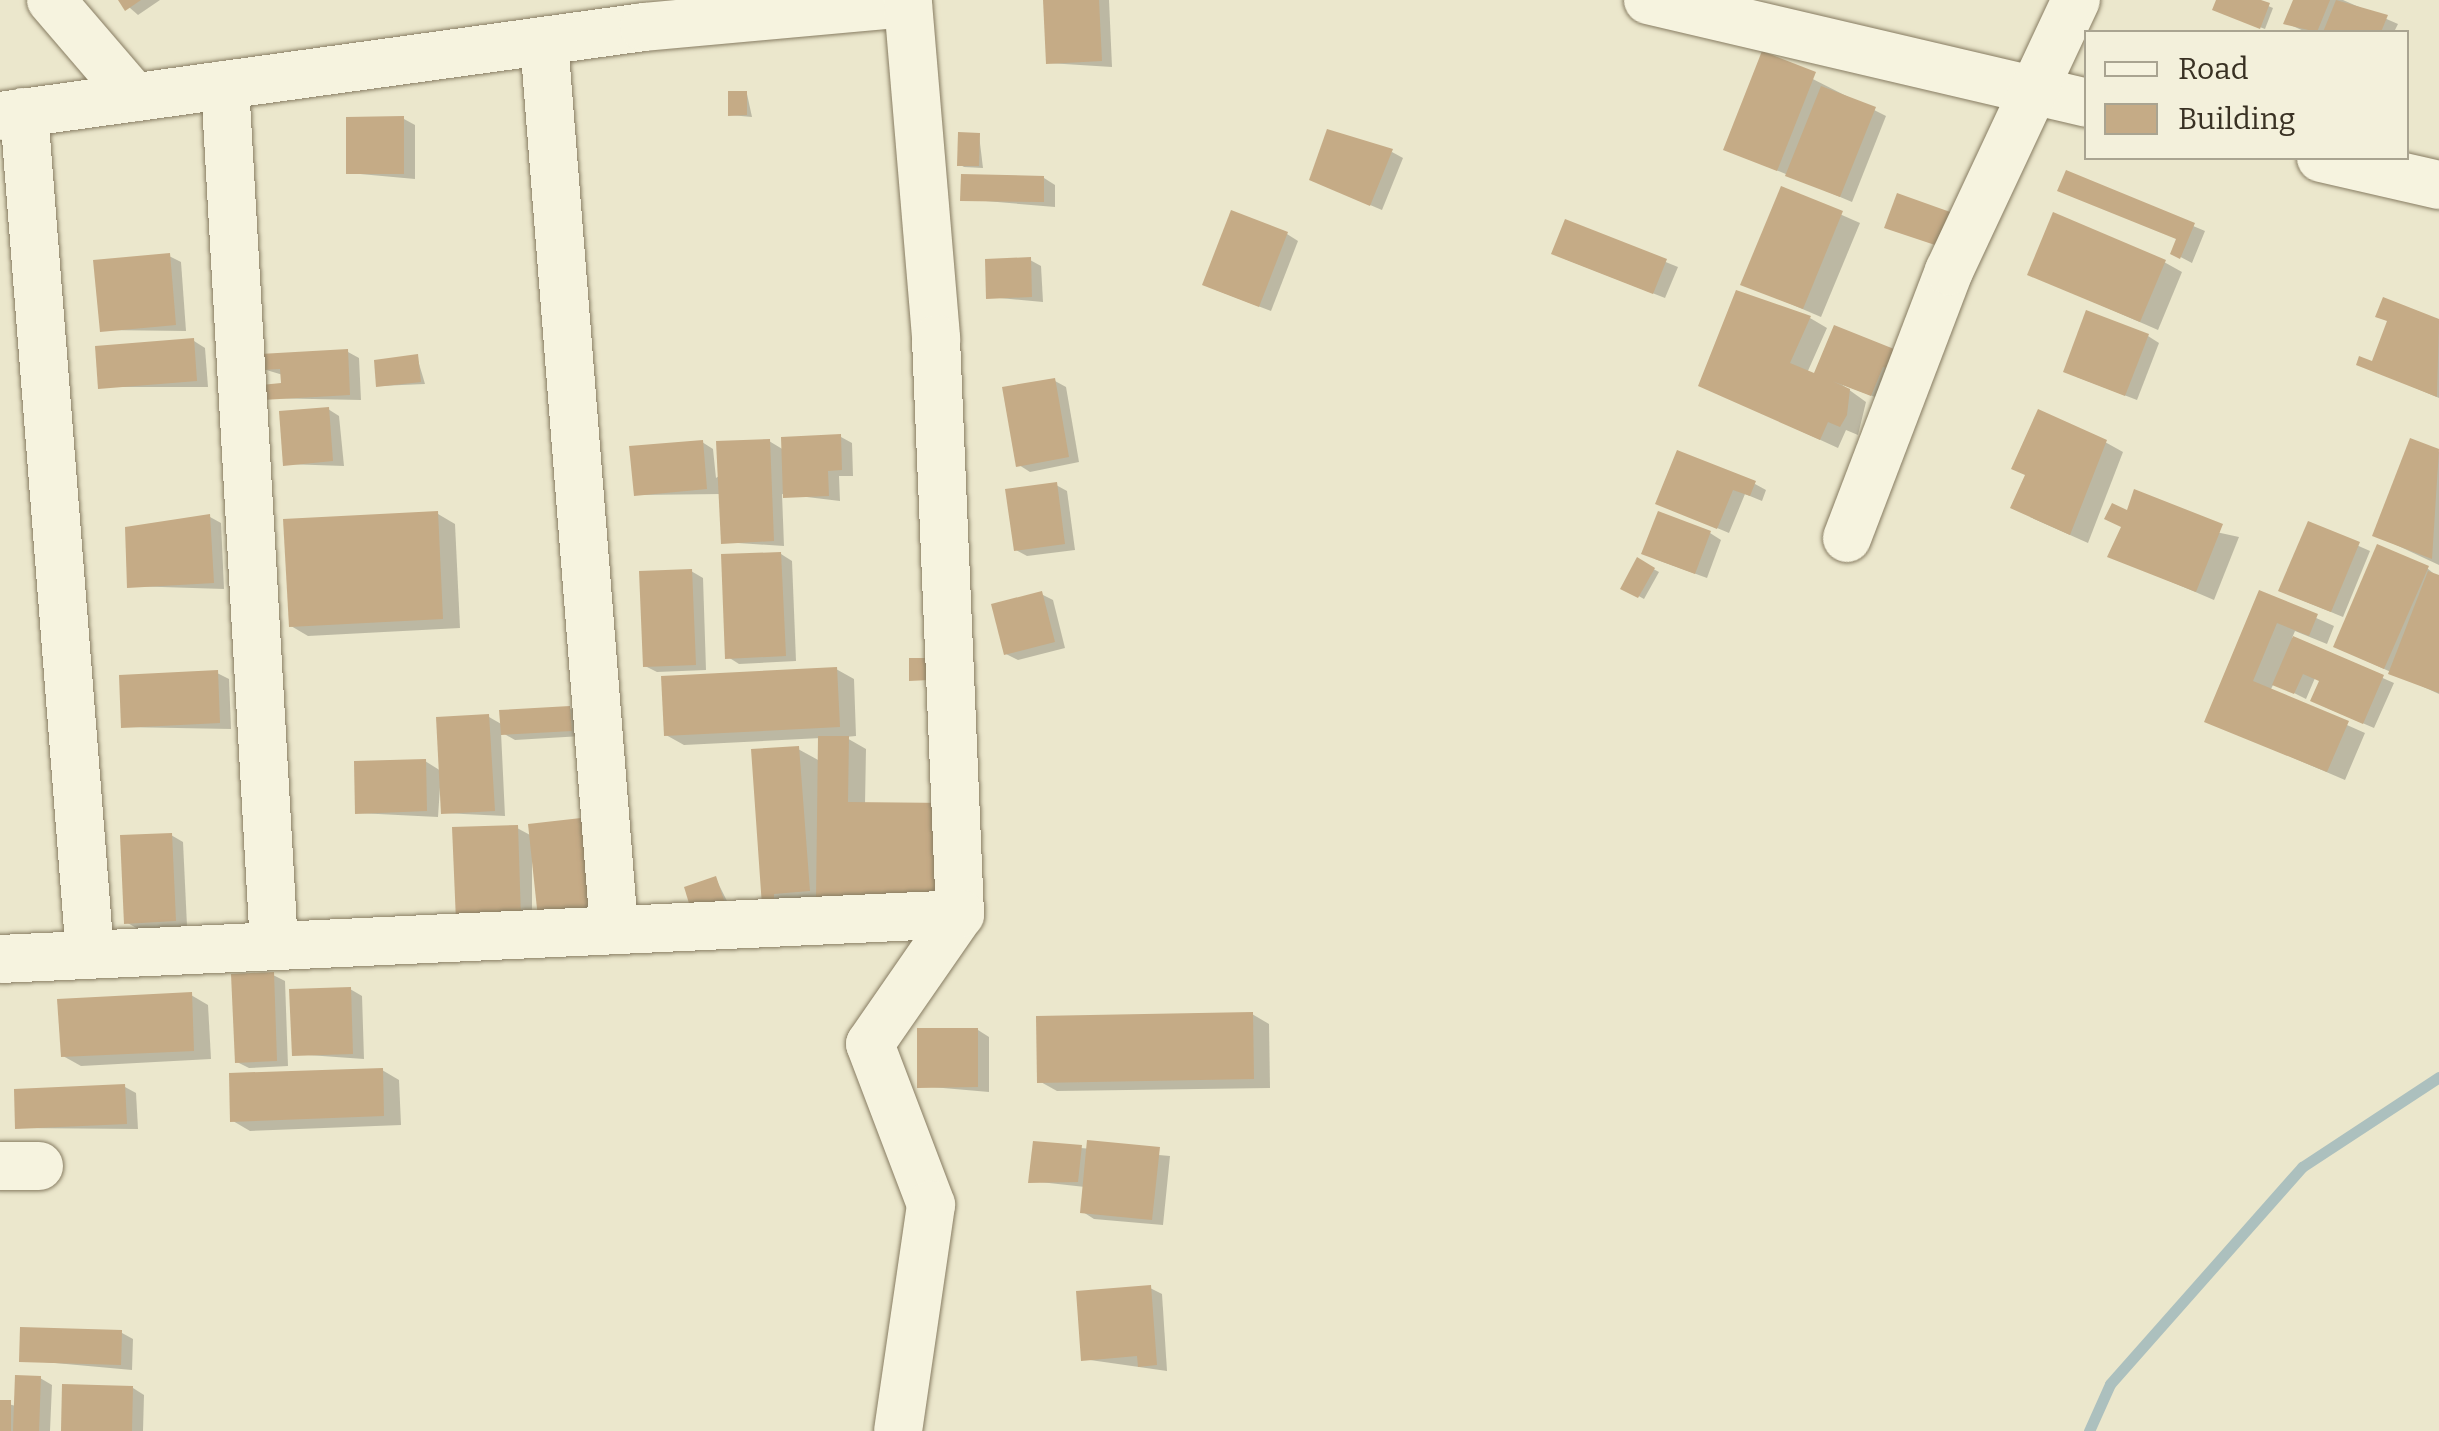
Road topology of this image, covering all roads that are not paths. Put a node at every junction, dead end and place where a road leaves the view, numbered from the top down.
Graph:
1 (51, 0) edge
2 (1648, 0) edge
3 (2076, 0) edge
4 (544, 41) junction
5 (225, 85) junction
6 (2027, 90) junction
7 (134, 97) junction
8 (2084, 103) edge
9 (12, 114) edge
10 (2330, 160) edge
11 (2439, 184) edge
12 (1846, 538) dead end
13 (960, 914) junction
14 (614, 929) junction
15 (274, 944) junction
16 (90, 954) junction
17 (0, 959) edge
18 (898, 1431) edge

1 - 7 street
2 - 6 street
3 - 6 street
4 - 5 street
4 - 13 street
4 - 14 street
5 - 7 street
5 - 15 street
6 - 8 street
6 - 12 street
7 - 9 street
9 - 16 street
10 - 11 street
13 - 14 street
13 - 18 street
14 - 15 street
15 - 16 street
16 - 17 street

